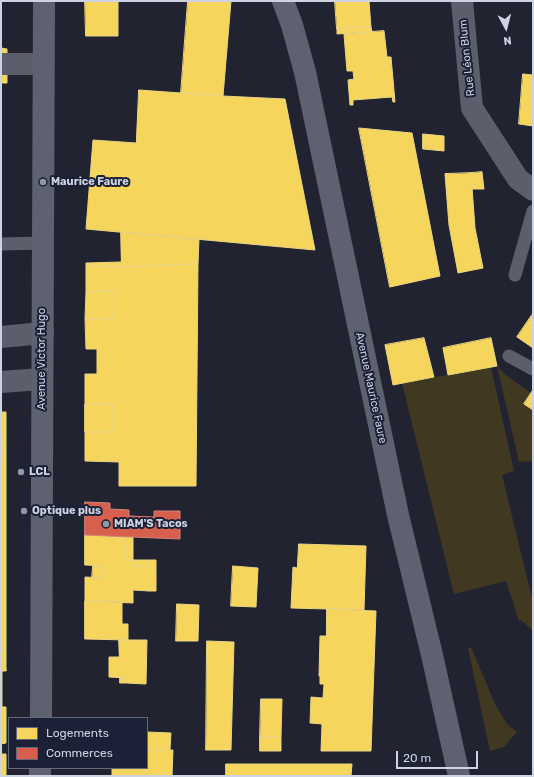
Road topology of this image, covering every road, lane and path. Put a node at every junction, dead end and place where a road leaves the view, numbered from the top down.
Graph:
1 (44, 1) edge
2 (283, 1) edge
3 (462, 1) edge
4 (1, 64) edge
5 (43, 64) junction
6 (533, 190) edge
7 (533, 211) edge
8 (43, 243) junction
9 (1, 244) edge
10 (515, 275) dead end
11 (43, 333) junction
12 (1, 336) edge
13 (509, 356) dead end
14 (533, 369) edge
15 (42, 378) junction
16 (1, 382) edge
17 (41, 717) edge
18 (459, 776) edge

1 - 5 street, Avenue Victor Hugo
2 - 18 street, Avenue Maurice Faure
3 - 6 street, Rue Léon Blum
4 - 5 street
5 - 8 street, Avenue Victor Hugo
7 - 10 lane
8 - 9 lane
8 - 11 street, Avenue Victor Hugo
11 - 12 street
11 - 15 street, Avenue Victor Hugo
13 - 14 lane
15 - 16 street
15 - 17 street, Avenue Victor Hugo

